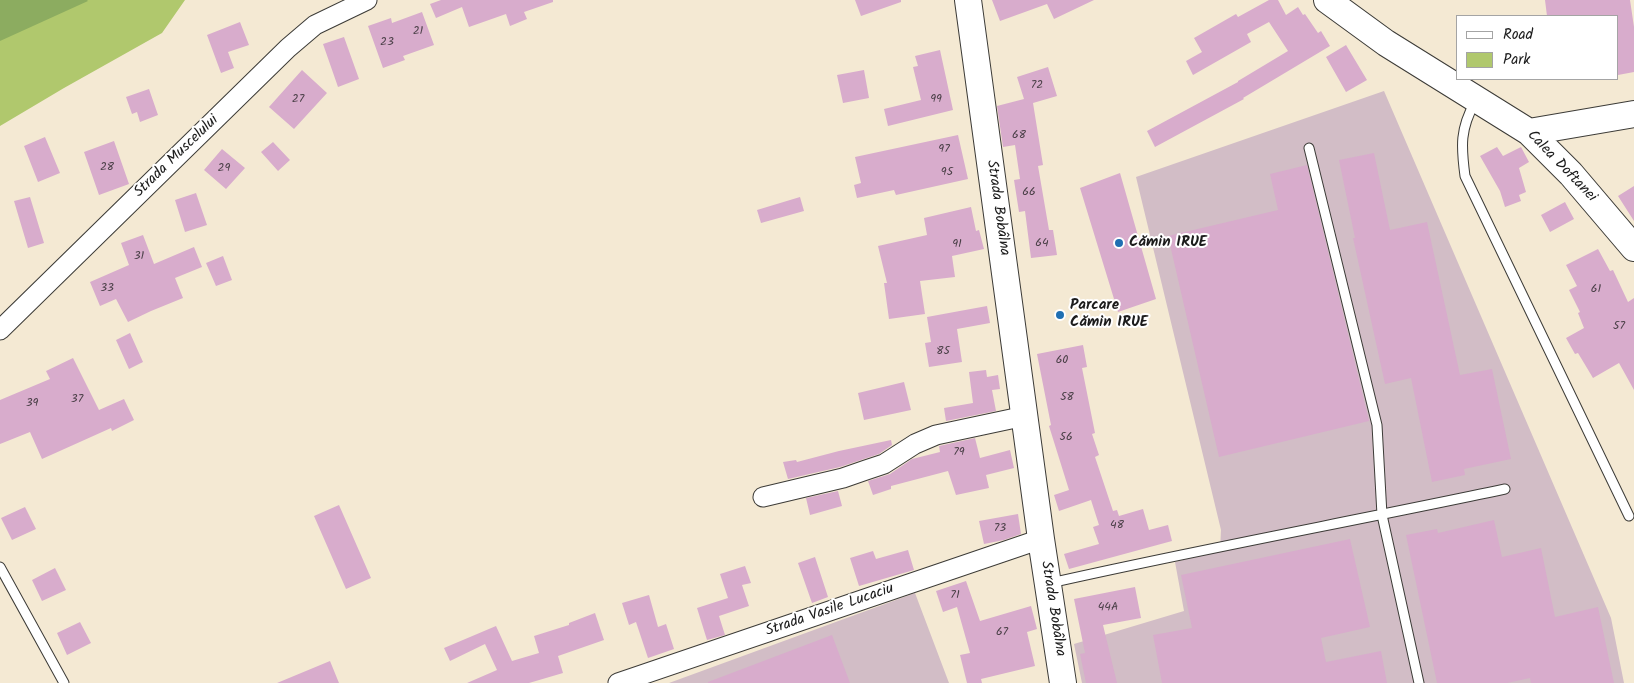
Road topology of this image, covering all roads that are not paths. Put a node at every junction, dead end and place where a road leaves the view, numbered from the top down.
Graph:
1 (367, 0) edge
2 (968, 0) edge
3 (1326, 0) edge
4 (1476, 99) junction
5 (1634, 114) edge
6 (1529, 132) junction
7 (1309, 148) dead end
8 (1634, 248) edge
9 (0, 330) edge
10 (1025, 416) junction
11 (1505, 489) dead end
12 (763, 497) dead end
13 (1382, 515) junction
14 (1629, 516) dead end
15 (1041, 539) junction
16 (0, 567) edge
17 (1048, 583) junction
18 (64, 683) edge
19 (618, 683) edge
20 (1063, 683) edge
21 (1419, 683) edge

1 - 9 street, Strada Muscelului
2 - 10 main road, Strada Bobâlna
3 - 4 main road, Calea Doftanei
4 - 6 main road, Calea Doftanei
4 - 14 lane
5 - 6 main road
6 - 8 main road, Calea Doftanei
7 - 13 lane
10 - 12 street
10 - 15 main road, Strada Bobâlna
11 - 13 lane
13 - 17 lane
13 - 21 lane
15 - 17 main road, Strada Bobâlna
15 - 19 street, Strada Vasile Lucaciu
16 - 18 lane
17 - 20 main road, Strada Bobâlna

